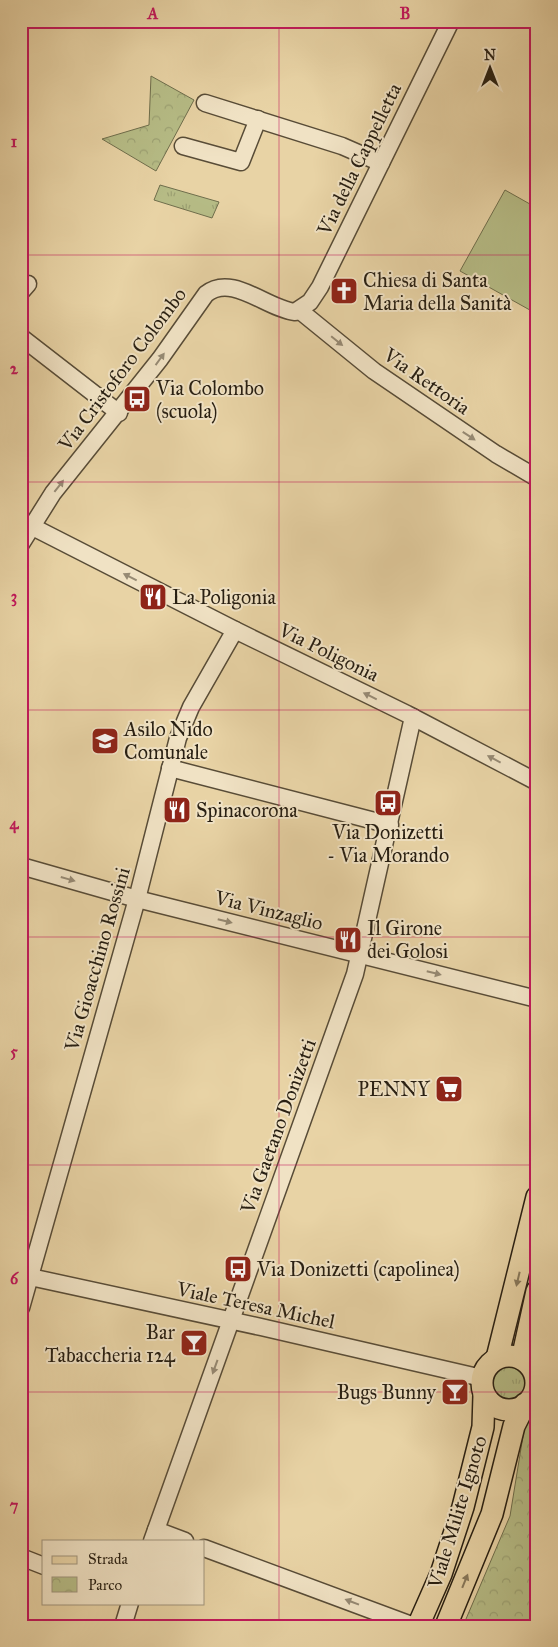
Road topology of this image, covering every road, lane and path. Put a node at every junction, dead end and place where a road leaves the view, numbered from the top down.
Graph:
1 (450, 22) edge
2 (205, 103) dead end
3 (258, 119) junction
4 (183, 146) dead end
5 (381, 163) junction
6 (299, 310) junction
7 (21, 337) edge
8 (119, 413) junction
9 (537, 478) edge
10 (26, 524) edge
11 (21, 544) edge
12 (234, 630) junction
13 (414, 717) junction
14 (170, 768) junction
15 (537, 782) edge
16 (390, 825) junction
17 (21, 866) edge
18 (137, 899) junction
19 (360, 955) junction
20 (537, 999) edge
21 (537, 1197) edge
22 (26, 1276) edge
23 (537, 1291) edge
24 (21, 1308) edge
25 (231, 1320) junction
26 (497, 1358) junction
27 (531, 1368) edge
28 (483, 1386) junction
29 (531, 1402) edge
30 (154, 1535) edge
31 (180, 1540) edge
32 (205, 1548) edge
33 (21, 1557) edge
34 (42, 1565) edge
35 (130, 1604) edge
36 (122, 1626) edge
37 (414, 1626) edge
38 (418, 1626) edge
39 (446, 1626) edge

1 - 5 street, Via della Cappelletta
2 - 3 street
3 - 4 street
3 - 5 street
5 - 6 street, Via della Cappelletta
8 -> 6 street, Via Cristoforo Colombo
6 -> 9 street, Via Rettoria
7 - 8 street
10 -> 8 street, Via Cristoforo Colombo
10 - 11 street, Via Cristoforo Colombo
12 -> 10 street, Via Poligonia
13 -> 12 street, Via Poligonia
12 - 14 street, Via Gioacchino Rossini
15 -> 13 street, Via Poligonia
13 - 16 street, Via Gaetano Donizetti
14 - 16 street
14 - 18 street, Via Gioacchino Rossini
16 - 19 street, Via Gaetano Donizetti
17 -> 18 street, Via Vinzaglio
18 -> 19 street, Via Vinzaglio
18 - 22 street, Via Gioacchino Rossini
19 -> 20 street, Via Vinzaglio
19 - 25 street, Via Gaetano Donizetti
21 -> 26 main road
22 - 24 street, Via Gioacchino Rossini
22 - 25 street, Viale Teresa Michel
23 - 27 main road
25 - 28 street, Viale Teresa Michel
25 -> 30 street, Via Gaetano Donizetti
26 - 27 main road
26 - 28 main road
27 - 29 main road
28 - 29 main road
28 - 38 main road, Viale Milite Ignoto
39 -> 29 main road, Viale Milite Ignoto
30 - 31 street
37 -> 32 street
33 - 34 street
35 - 36 street

